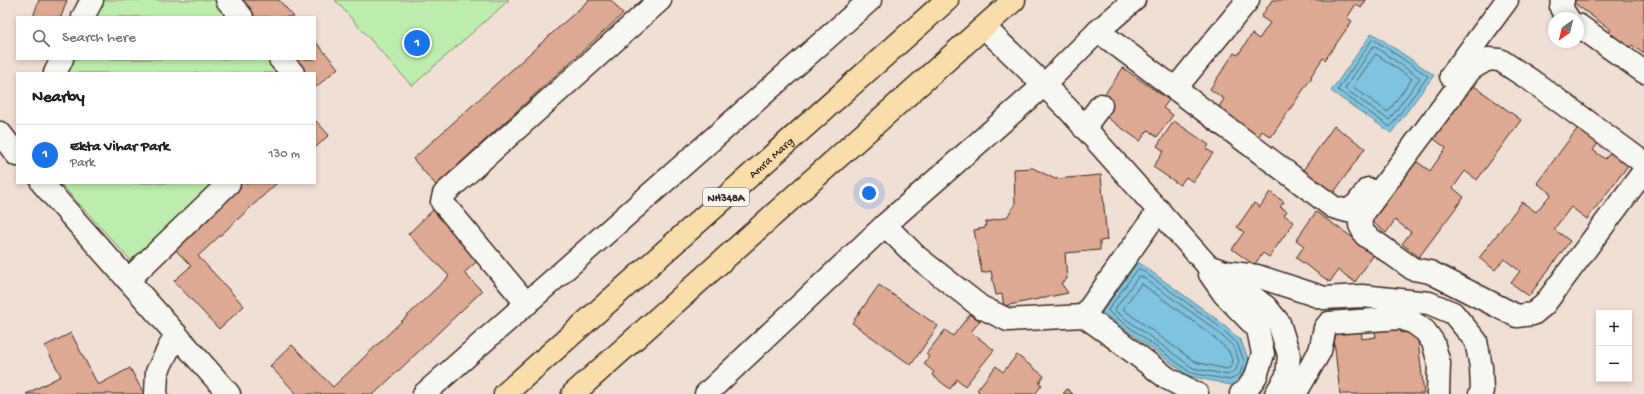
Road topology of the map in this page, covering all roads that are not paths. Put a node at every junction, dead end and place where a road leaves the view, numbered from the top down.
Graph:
1 (92, 0) edge
2 (227, 0) edge
3 (660, 0) edge
4 (870, 0) edge
5 (947, 0) edge
6 (1014, 0) edge
7 (1134, 0) edge
8 (1248, 0) edge
9 (1507, 0) edge
10 (1563, 0) edge
11 (1564, 12) edge
12 (84, 16) edge
13 (241, 16) edge
14 (984, 27) junction
15 (1584, 29) edge
16 (1098, 31) junction
17 (62, 60) edge
18 (281, 60) edge
19 (56, 72) edge
20 (292, 72) edge
21 (1644, 72) edge
22 (1044, 85) junction
23 (1175, 89) junction
24 (1101, 105) dead end
25 (1084, 128) junction
26 (0, 133) edge
27 (16, 152) edge
28 (1644, 163) edge
29 (1644, 171) edge
30 (43, 184) edge
31 (228, 184) edge
32 (1159, 210) junction
33 (885, 225) junction
34 (1217, 269) junction
35 (128, 280) junction
36 (527, 304) junction
37 (1084, 316) junction
38 (176, 334) junction
39 (1165, 386) edge
40 (156, 394) edge
41 (229, 394) edge
42 (424, 394) edge
43 (505, 394) edge
44 (573, 394) edge
45 (706, 394) edge
46 (1197, 394) edge
47 (1241, 394) edge
48 (1276, 394) edge
49 (1295, 394) edge
50 (1438, 394) edge
51 (1480, 394) edge

1 - 12 street
2 - 13 street
3 - 36 street
4 - 36 street
5 - 43 highway, Amra Marg / NH348A
6 - 14 highway
7 - 16 street
8 - 23 street
9 - 23 street
10 - 11 street
14 - 22 street
14 - 44 highway
15 - 21 street
16 - 22 street
16 - 23 street
17 - 19 street
18 - 20 street
22 - 25 street
22 - 33 street
24 - 25 street
25 - 32 street
26 - 27 street
28 - 29 street
30 - 35 street
31 - 35 street
32 - 34 street
32 - 37 street
33 - 37 street
33 - 45 street
34 - 47 street
34 - 48 street
34 - 51 street
35 - 38 street
36 - 42 street
37 - 39 street
38 - 40 street
38 - 41 street
39 - 46 street
49 - 50 street

